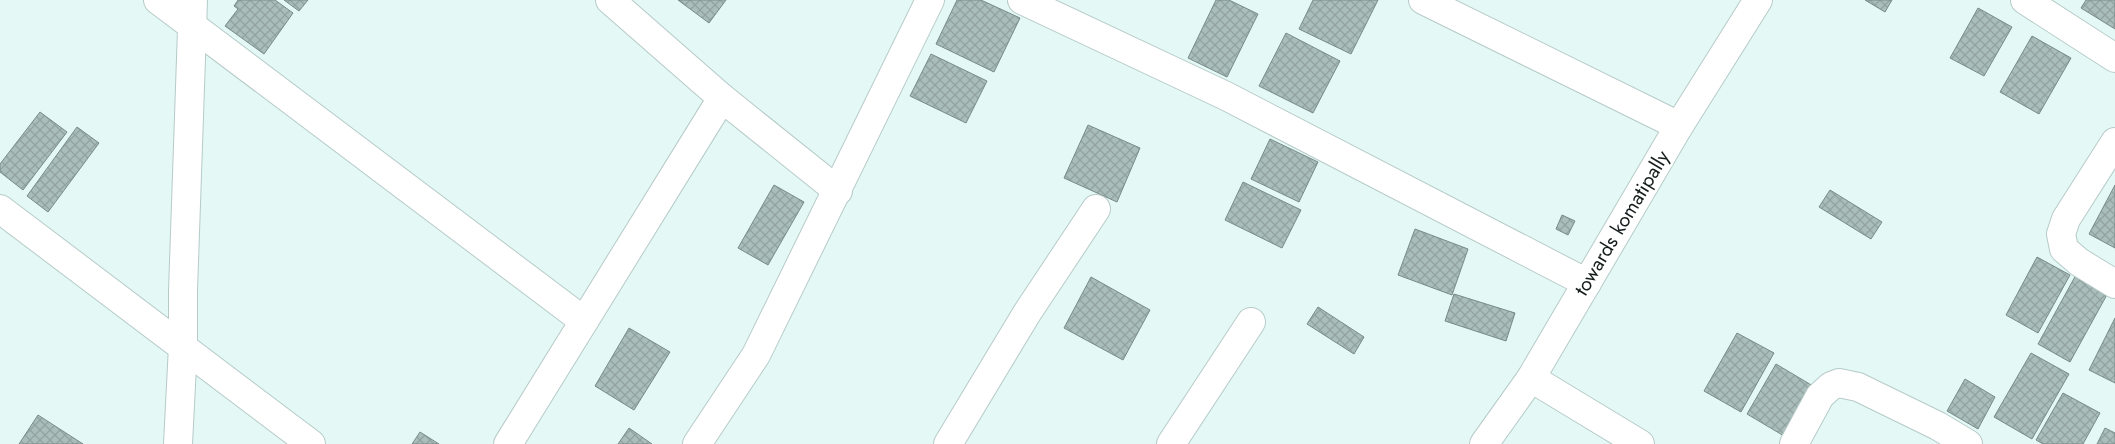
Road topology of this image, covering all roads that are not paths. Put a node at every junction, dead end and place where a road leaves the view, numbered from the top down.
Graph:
1 (158, 0) edge
2 (610, 0) edge
3 (930, 0) edge
4 (1022, 0) edge
5 (1423, 0) edge
6 (1758, 0) edge
7 (2025, 0) edge
8 (192, 13) edge
9 (2115, 58) edge
10 (722, 98) junction
11 (1679, 126) junction
12 (2115, 142) edge
13 (838, 191) junction
14 (0, 209) edge
15 (1096, 209) dead end
16 (1586, 284) junction
17 (2115, 284) edge
18 (584, 322) junction
19 (1251, 322) dead end
20 (183, 346) junction
21 (1531, 378) junction
22 (178, 444) edge
23 (311, 444) edge
24 (508, 444) edge
25 (698, 444) edge
26 (948, 444) edge
27 (1171, 444) edge
28 (1484, 444) edge
29 (1640, 444) edge
30 (1794, 444) edge
31 (1968, 444) edge

1 - 8 street
2 - 10 street
3 - 13 street
4 - 16 street
5 - 11 street
6 - 11 street, towards komatipally
7 - 9 street
8 - 18 street
8 - 20 street
10 - 13 street
10 - 18 street
11 - 16 street, towards komatipally
12 - 17 street
13 - 25 street
14 - 20 street
15 - 26 street
16 - 21 street, towards komatipally
18 - 24 street
19 - 27 street
20 - 22 street
20 - 23 street
21 - 28 street, towards komatipally
21 - 29 street
30 - 31 street

